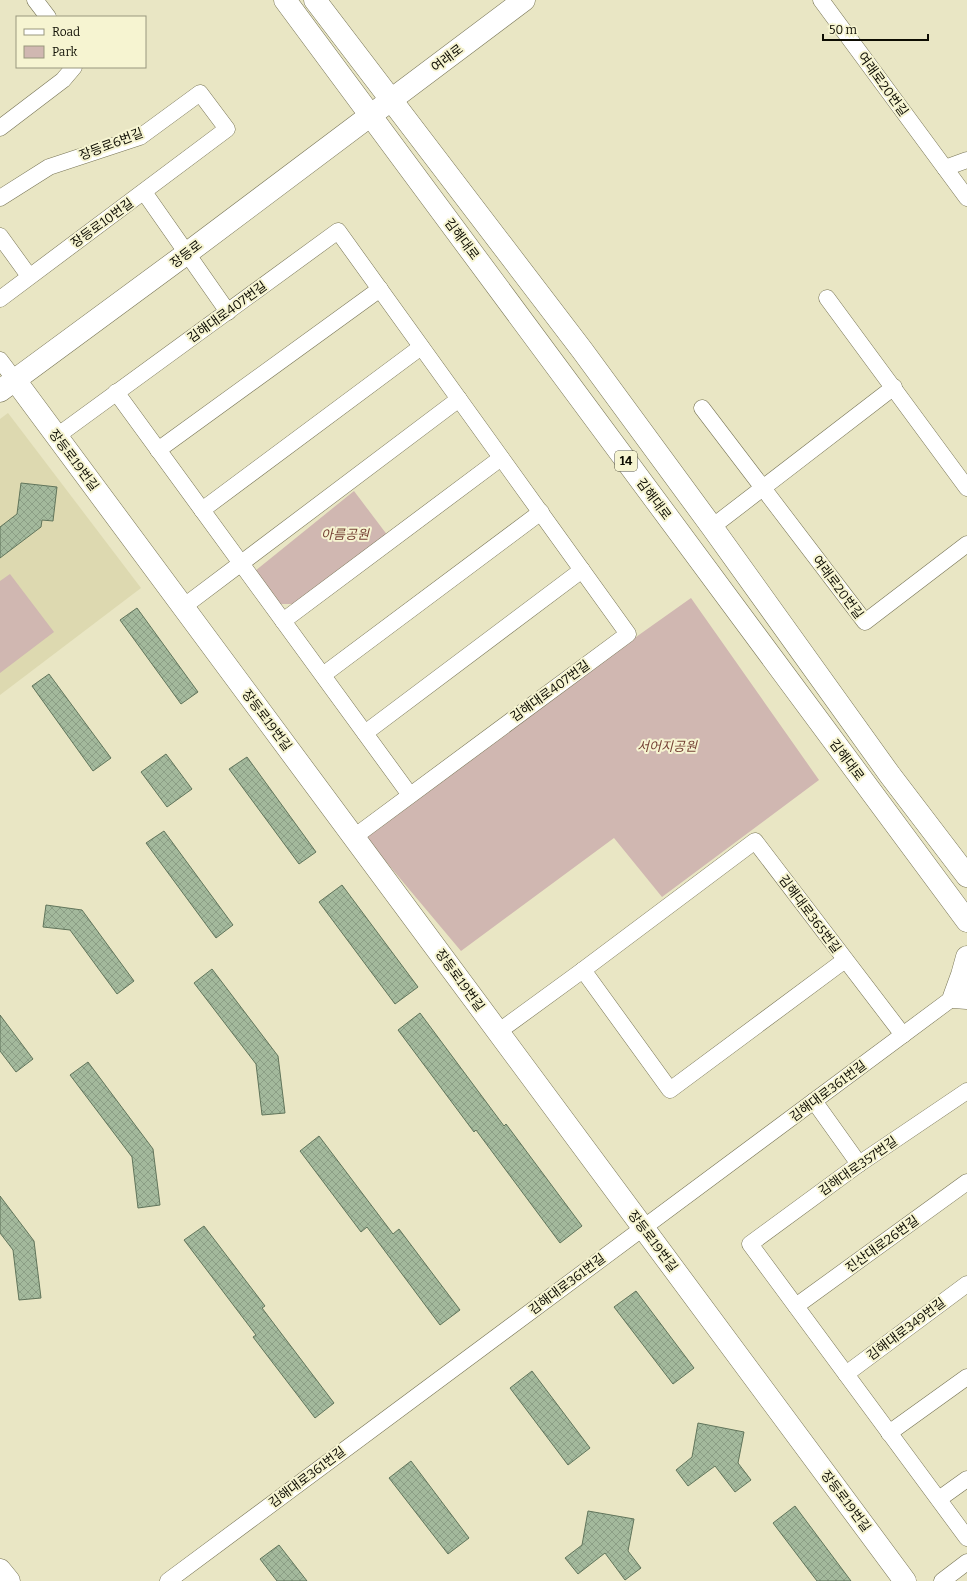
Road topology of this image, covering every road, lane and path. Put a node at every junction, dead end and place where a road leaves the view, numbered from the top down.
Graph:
1 (36, 0) edge
2 (285, 0) edge
3 (315, 0) edge
4 (524, 0) edge
5 (821, 0) edge
6 (47, 16) edge
7 (73, 68) edge
8 (391, 100) junction
9 (370, 116) junction
10 (0, 128) edge
11 (967, 160) edge
12 (945, 168) junction
13 (144, 192) junction
14 (0, 198) edge
15 (967, 198) edge
16 (0, 236) edge
17 (186, 254) junction
18 (29, 276) junction
19 (380, 289) junction
20 (827, 298) dead end
21 (0, 299) edge
22 (228, 312) junction
23 (422, 347) junction
24 (0, 360) edge
25 (8, 386) edge
26 (894, 387) junction
27 (116, 392) junction
28 (459, 399) junction
29 (702, 408) dead end
30 (57, 436) junction
31 (158, 450) junction
32 (501, 458) junction
33 (763, 488) junction
34 (967, 488) edge
35 (202, 510) junction
36 (541, 512) junction
37 (712, 527) junction
38 (967, 544) edge
39 (240, 563) junction
40 (582, 570) junction
41 (183, 607) junction
42 (283, 621) junction
43 (323, 675) junction
44 (365, 733) junction
45 (410, 795) junction
46 (354, 837) junction
47 (967, 876) edge
48 (967, 924) edge
49 (967, 957) edge
50 (846, 960) junction
51 (583, 970) junction
52 (963, 994) edge
53 (498, 1032) junction
54 (903, 1035) junction
55 (967, 1091) edge
56 (814, 1101) junction
57 (859, 1164) junction
58 (967, 1182) edge
59 (643, 1228) junction
60 (967, 1284) edge
61 (796, 1306) junction
62 (846, 1374) junction
63 (967, 1377) edge
64 (889, 1432) junction
65 (967, 1479) edge
66 (939, 1499) junction
67 (967, 1538) edge
68 (967, 1562) edge
69 (0, 1570) edge
70 (9, 1581) edge
71 (168, 1581) edge
72 (905, 1581) edge
73 (942, 1581) edge

1 - 6 street
2 - 9 main road, 김해대로 / 14
3 - 8 main road, 김해대로 / 14
4 - 8 main road, 여래로
5 - 12 street, 여래로20번길
7 - 10 street
8 - 9 main road, 여래로
8 - 37 main road, 김해대로 / 14
9 - 17 main road, 장등로
9 - 48 main road, 김해대로 / 14
11 - 12 street
12 - 15 street, 여래로20번길
13 - 14 street, 장등로6번길
13 - 17 street, 장등로10번길
13 - 18 street, 장등로10번길
16 - 18 street
17 - 22 street, 장등로10번길
17 - 25 main road, 장등로
18 - 21 street, 장등로10번길
19 - 22 street, 김해대로407번길
19 - 23 street, 김해대로407번길
19 - 31 street
20 - 26 street
22 - 27 street, 김해대로407번길
23 - 28 street, 김해대로407번길
23 - 35 street
24 - 25 street
25 - 30 main road, 장등로19번길
26 - 33 street
26 - 34 street
27 - 30 street, 김해대로407번길
27 - 31 street
28 - 32 street, 김해대로407번길
28 - 39 street
29 - 33 street
30 - 41 main road, 장등로19번길
31 - 35 street
32 - 36 street, 김해대로407번길
32 - 42 street
33 - 37 street
33 - 38 street, 여래로20번길
35 - 39 street
36 - 40 street, 김해대로407번길
36 - 43 street
37 - 47 main road, 김해대로 / 14
39 - 41 street
39 - 42 street
40 - 44 street
40 - 45 street, 김해대로407번길
41 - 46 main road, 장등로19번길
42 - 43 street
43 - 44 street
44 - 45 street
45 - 46 street, 김해대로407번길
46 - 53 main road, 장등로19번길
49 - 52 main road
50 - 51 street, 김해대로365번길
50 - 51 street, 김해대로365번길
50 - 54 street
51 - 53 street, 김해대로365번길
52 - 54 street, 김해대로361번길
53 - 59 main road, 장등로19번길
54 - 56 street, 김해대로361번길
55 - 57 street, 김해대로357번길
56 - 57 street
56 - 59 street, 김해대로361번길
57 - 61 street, 김해대로357번길
58 - 61 street, 진산대로26번길
59 - 71 street, 김해대로361번길
59 - 72 main road, 장등로19번길
60 - 62 street, 김해대로349번길
61 - 62 street
62 - 64 street
63 - 64 street
64 - 66 street
65 - 66 street
66 - 67 street
68 - 73 street
69 - 70 main road

